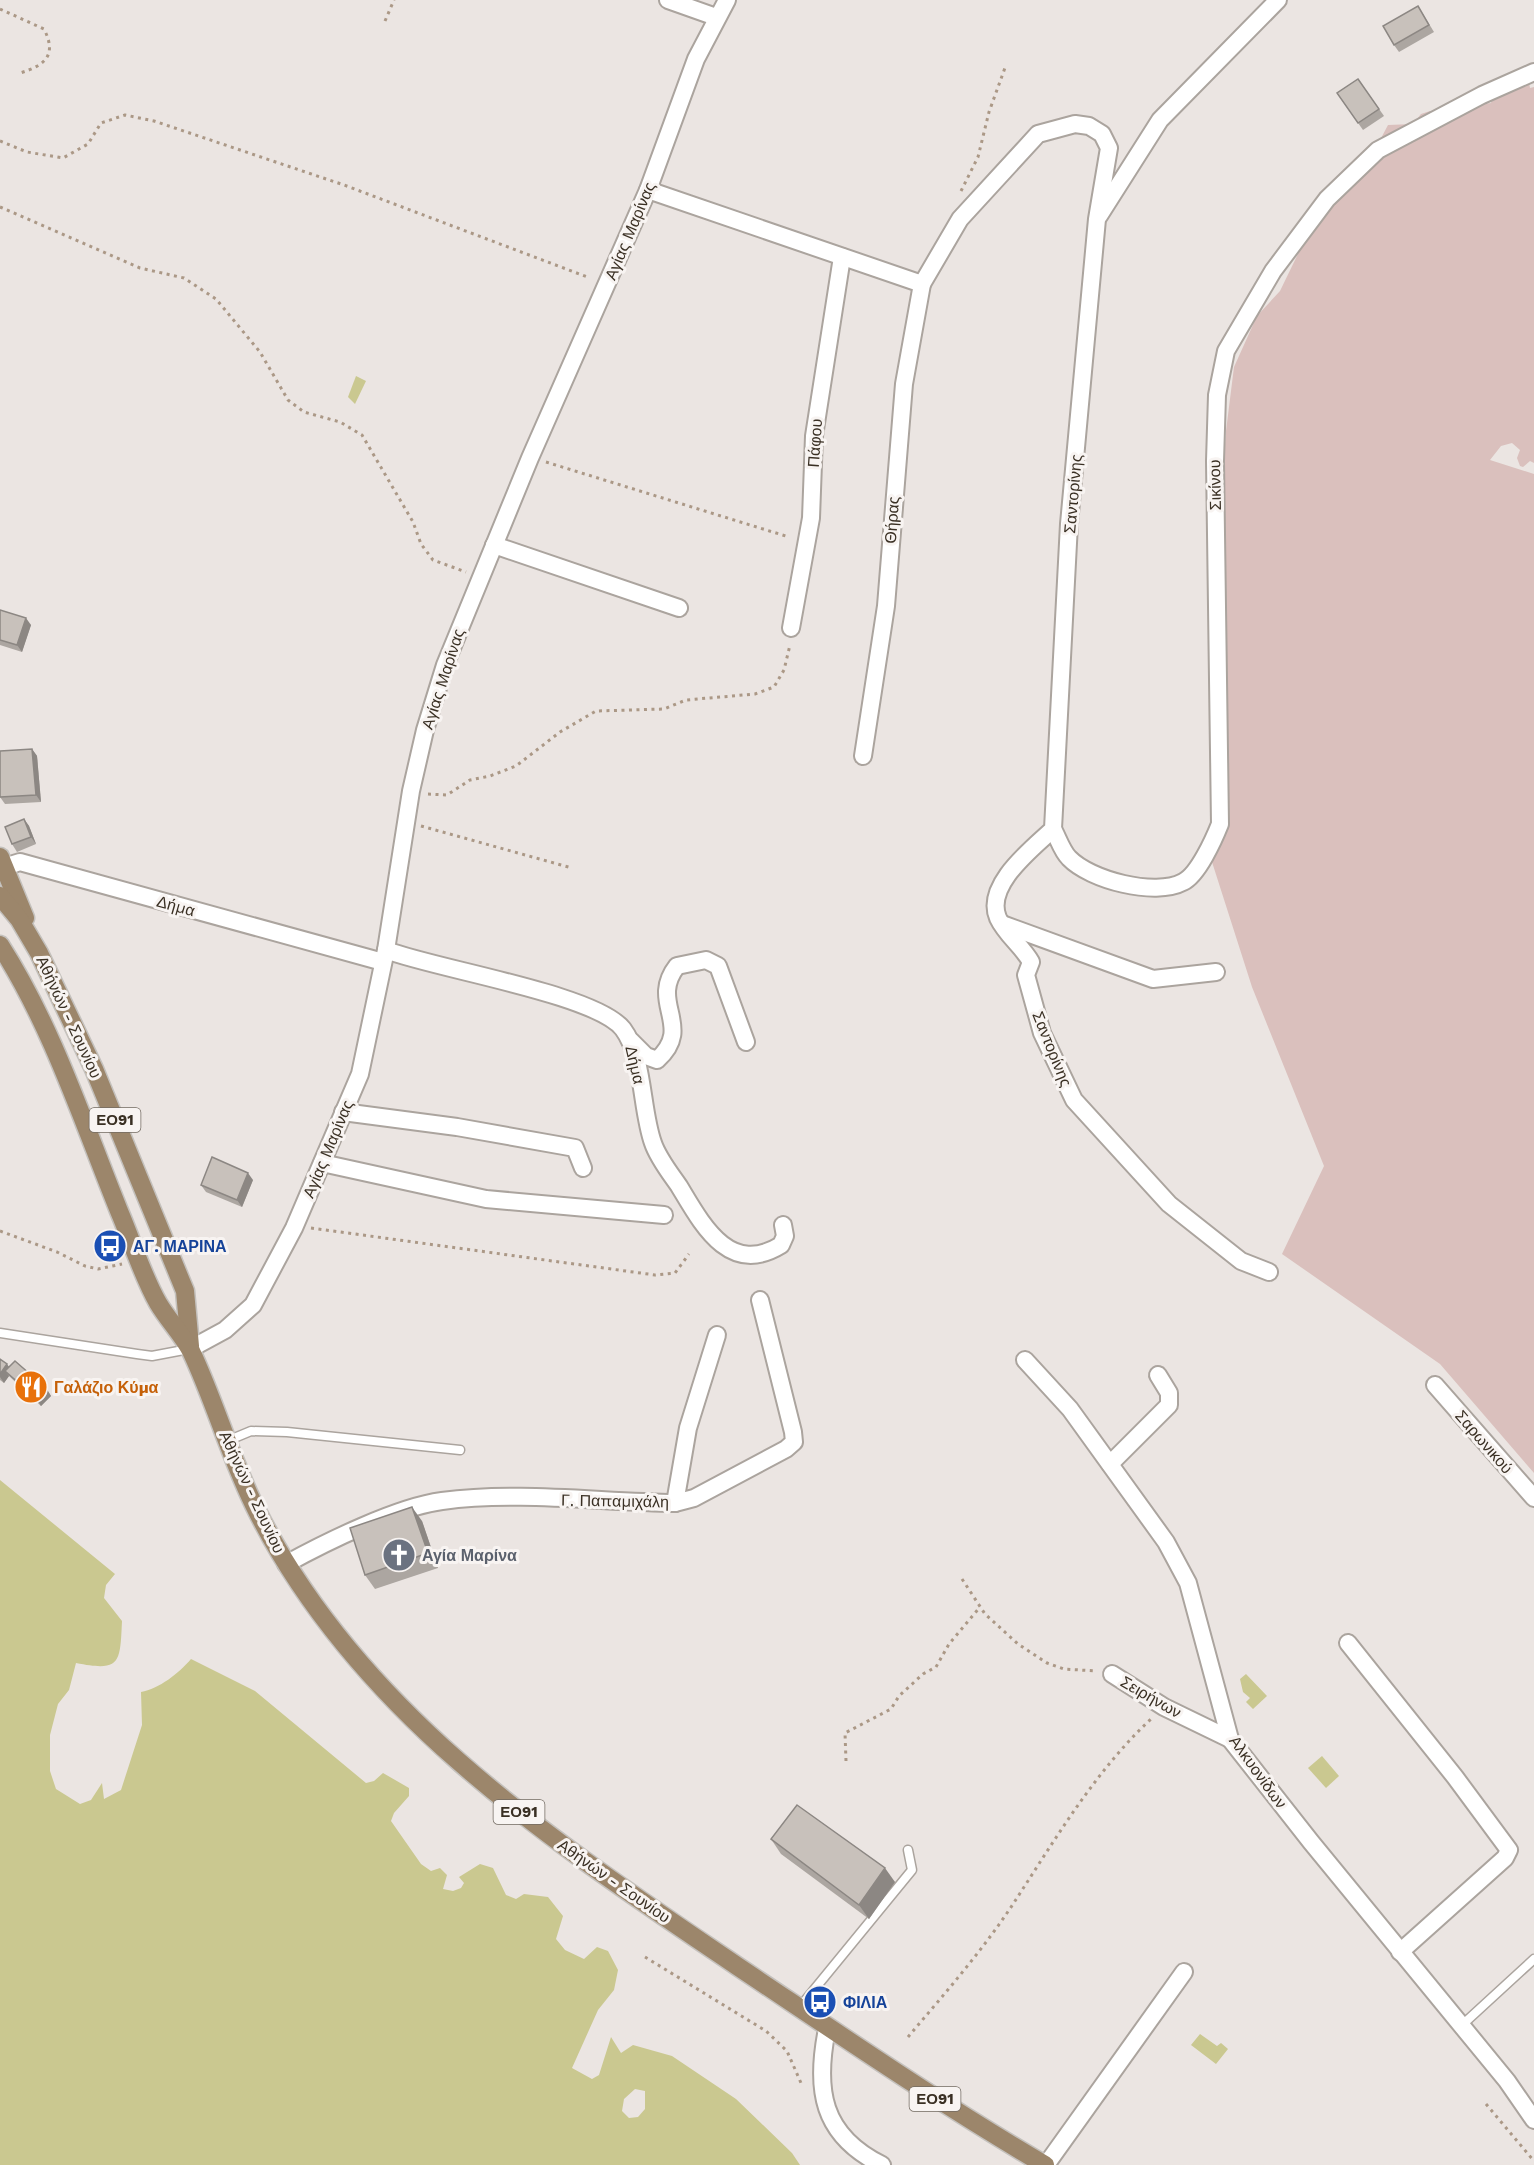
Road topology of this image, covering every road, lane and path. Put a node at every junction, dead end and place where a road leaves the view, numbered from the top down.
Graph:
1 (394, 0) edge
2 (668, 0) edge
3 (727, 0) edge
4 (1278, 0) edge
5 (0, 9) edge
6 (716, 17) junction
7 (385, 21) dead end
8 (1006, 65) dead end
9 (1534, 72) edge
10 (20, 73) dead end
11 (0, 141) edge
12 (648, 190) junction
13 (959, 194) dead end
14 (0, 207) edge
15 (1097, 219) junction
16 (842, 257) junction
17 (608, 284) junction
18 (922, 284) junction
19 (530, 458) junction
20 (805, 540) junction
21 (494, 545) junction
22 (480, 577) junction
23 (679, 608) dead end
24 (791, 628) joint
25 (863, 756) dead end
26 (411, 791) junction
27 (405, 822) junction
28 (1053, 829) junction
29 (2, 862) edge
30 (572, 868) dead end
31 (0, 896) edge
32 (1002, 924) junction
33 (0, 945) edge
34 (39, 952) junction
35 (385, 956) junction
36 (1216, 972) dead end
37 (630, 1041) junction
38 (746, 1042) dead end
39 (343, 1112) junction
40 (322, 1163) junction
41 (583, 1168) dead end
42 (664, 1215) dead end
43 (783, 1225) dead end
44 (294, 1228) junction
45 (0, 1231) edge
46 (689, 1254) dead end
47 (139, 1256) junction
48 (1269, 1272) dead end
49 (760, 1300) dead end
50 (0, 1333) edge
51 (717, 1335) dead end
52 (190, 1349) junction
53 (1025, 1360) dead end
54 (1158, 1375) dead end
55 (1435, 1385) dead end
56 (227, 1442) junction
57 (460, 1450) dead end
58 (1110, 1464) junction
59 (1534, 1498) edge
60 (675, 1503) junction
61 (286, 1564) junction
62 (962, 1579) dead end
63 (980, 1607) junction
64 (1348, 1643) dead end
65 (1112, 1674) joint
66 (1164, 1707) junction
67 (1230, 1739) junction
68 (846, 1761) dead end
69 (908, 1850) dead end
70 (1400, 1952) junction
71 (645, 1957) dead end
72 (1534, 1959) edge
73 (1184, 1972) dead end
74 (799, 2009) junction
75 (1460, 2026) junction
76 (827, 2029) junction
77 (908, 2037) dead end
78 (821, 2087) junction
79 (1486, 2104) dead end
80 (1534, 2120) edge
81 (1534, 2162) edge
82 (882, 2165) edge
83 (1046, 2165) edge

1 - 7 path
2 - 6 street
3 - 6 street, Αγίας Μαρίνας
4 - 15 street
5 - 10 path
6 - 12 street, Αγίας Μαρίνας
8 - 13 path
9 - 28 street, Σικίνου
11 - 17 path
12 - 16 street
12 - 17 street, Αγίας Μαρίνας
14 - 22 path
15 - 18 street, Σαντορίνης
15 - 28 street, Σαντορίνης
16 - 18 street
16 - 20 street, Πάφου
17 - 19 street, Αγίας Μαρίνας
18 - 25 street, Θήρας
19 - 20 path
19 - 21 street, Αγίας Μαρίνας
20 - 24 street, Πάφου
21 - 22 street, Αγίας Μαρίνας
21 - 23 street
22 - 26 street, Αγίας Μαρίνας
24 - 26 path
26 - 27 street, Αγίας Μαρίνας
27 - 30 path
27 - 35 street, Αγίας Μαρίνας
28 - 32 street, Σαντορίνης
29 - 34 main road
29 - 35 street, Δήμα
31 - 34 main road, Αθήνών - Σουνίου / ΕΟ91
32 - 36 street
32 - 48 street, Σαντορίνης
33 - 47 main road, Αθήνών - Σουνίου / ΕΟ91
34 - 52 main road, Αθήνών - Σουνίου / ΕΟ91
35 - 37 street, Δήμα
35 - 39 street, Αγίας Μαρίνας
37 - 38 street
37 - 43 street, Δήμα
39 - 40 street, Αγίας Μαρίνας
39 - 41 street
40 - 42 street
40 - 44 street, Αγίας Μαρίνας
44 - 46 path
44 - 52 street, Αγίας Μαρίνας
45 - 47 path
47 - 52 main road, Αθήνών - Σουνίου / ΕΟ91
49 - 60 street, Γ. Παπαμιχάλη
50 - 52 lane
51 - 60 street
52 - 56 main road, Αθήνών - Σουνίου / ΕΟ91
53 - 58 street, Αλκυονίδων
54 - 58 street
55 - 59 street, Σαρωνικού
56 - 57 lane
56 - 61 main road, Αθήνών - Σουνίου / ΕΟ91
58 - 67 street, Αλκυονίδων
60 - 61 street, Γ. Παπαμιχάλη
61 - 74 main road, Αθήνών - Σουνίου / ΕΟ91
62 - 63 path, Σειρήνων
63 - 65 path, Σειρήνων
63 - 68 path
64 - 70 street
65 - 66 street, Σειρήνων
66 - 67 street, Σειρήνων
66 - 77 path
67 - 70 street, Αλκυονίδων
69 - 74 lane
70 - 75 street, Αλκυονίδων
71 - 78 path
72 - 75 lane
73 - 83 street
74 - 76 main road, Αθήνών - Σουνίου / ΕΟ91
75 - 80 street, Αλκυονίδων
76 - 78 street
76 - 83 main road, Αθήνών - Σουνίου / ΕΟ91
78 - 82 street
79 - 81 path

